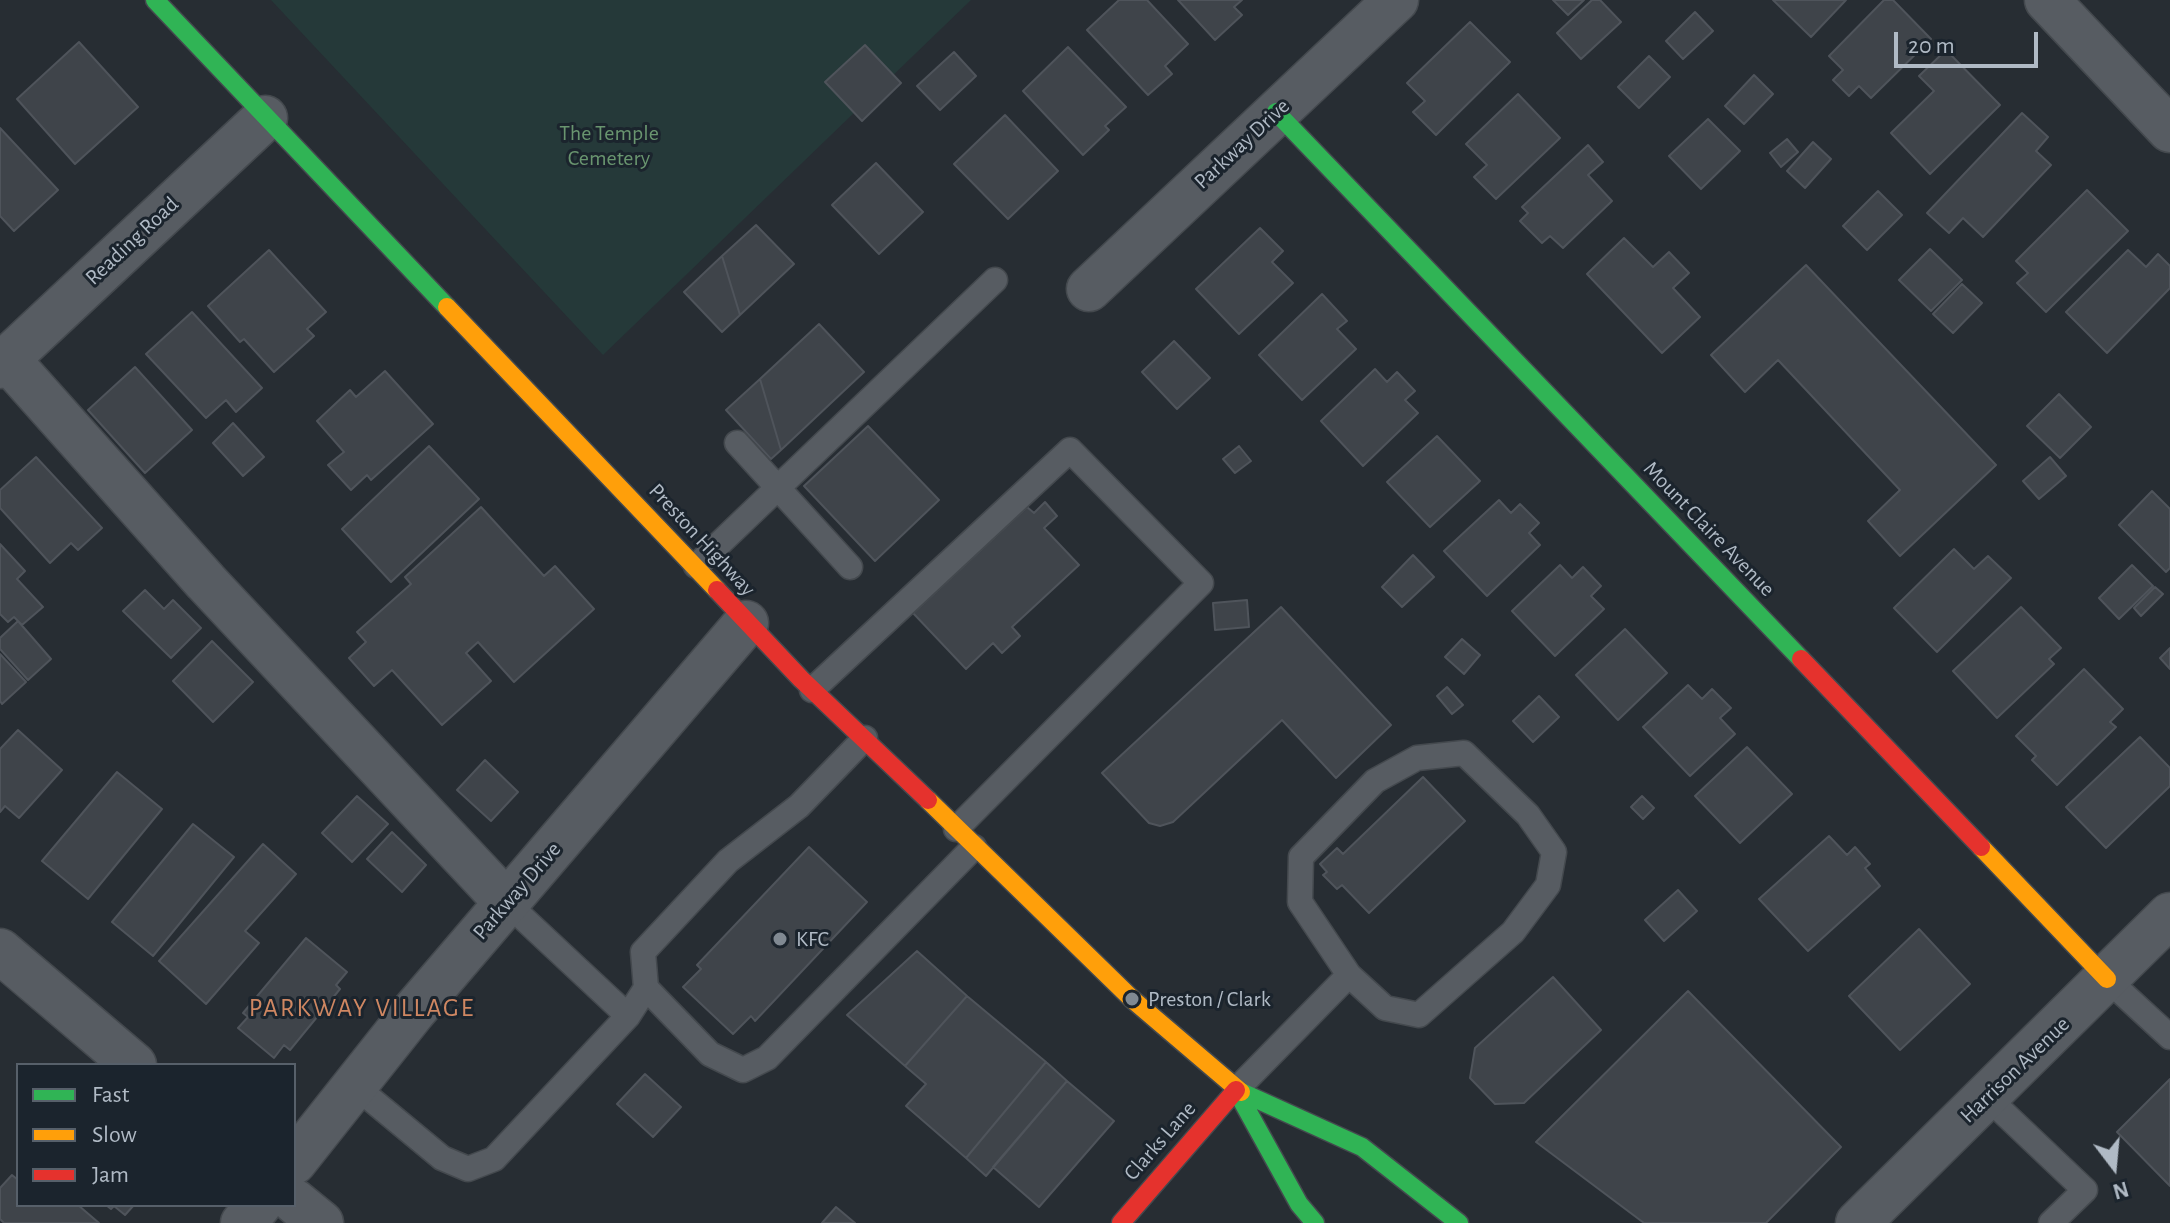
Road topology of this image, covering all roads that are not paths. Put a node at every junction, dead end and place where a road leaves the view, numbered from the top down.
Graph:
1 (155, 0) edge
2 (1396, 0) edge
3 (2047, 0) edge
4 (1276, 112) junction
5 (265, 118) junction
6 (2170, 130) edge
7 (995, 280) dead end
8 (1089, 289) dead end
9 (4, 362) edge
10 (737, 443) dead end
11 (777, 488) junction
12 (696, 566) junction
13 (850, 567) dead end
14 (746, 623) junction
15 (812, 690) junction
16 (865, 738) junction
17 (956, 829) junction
18 (974, 847) junction
19 (507, 903) junction
20 (2170, 915) edge
21 (0, 951) edge
22 (1349, 975) junction
23 (2107, 979) junction
24 (646, 988) junction
25 (628, 1016) junction
26 (2170, 1037) edge
27 (132, 1063) edge
28 (355, 1086) junction
29 (1236, 1090) junction
30 (1987, 1097) junction
31 (296, 1160) edge
32 (296, 1203) edge
33 (257, 1207) edge
34 (243, 1223) edge
35 (321, 1223) edge
36 (1121, 1223) edge
37 (1315, 1223) edge
38 (1459, 1223) edge
39 (1858, 1223) edge
40 (2051, 1223) edge

1 - 5 main road, Preston Highway
2 - 4 street, Parkway Drive
3 - 6 street
4 - 8 street, Parkway Drive
4 - 23 main road, Mount Claire Avenue
5 - 9 street, Reading Road
5 - 12 main road, Preston Highway
7 - 11 lane
9 - 19 street
10 - 11 lane
11 - 12 lane
11 - 13 lane
12 - 14 main road, Preston Highway
14 - 15 main road, Preston Highway
14 - 19 street, Parkway Drive
15 - 16 main road, Preston Highway
15 - 17 lane
16 - 17 main road, Preston Highway
16 - 24 lane
17 - 18 main road, Preston Highway
18 - 24 lane
18 - 29 main road, Preston Highway
19 - 25 lane
19 - 28 street, Parkway Drive
20 - 23 street, Harrison Avenue
21 - 27 street
22 - 22 lane
22 - 29 lane
23 - 26 lane
23 - 30 street, Harrison Avenue
24 - 25 lane
25 - 28 lane
28 - 31 street, Parkway Drive
29 - 36 main road, Clarks Lane
29 - 37 main road
29 - 38 main road
30 - 39 street, Harrison Avenue
30 - 40 lane
32 - 35 street
33 - 34 street

